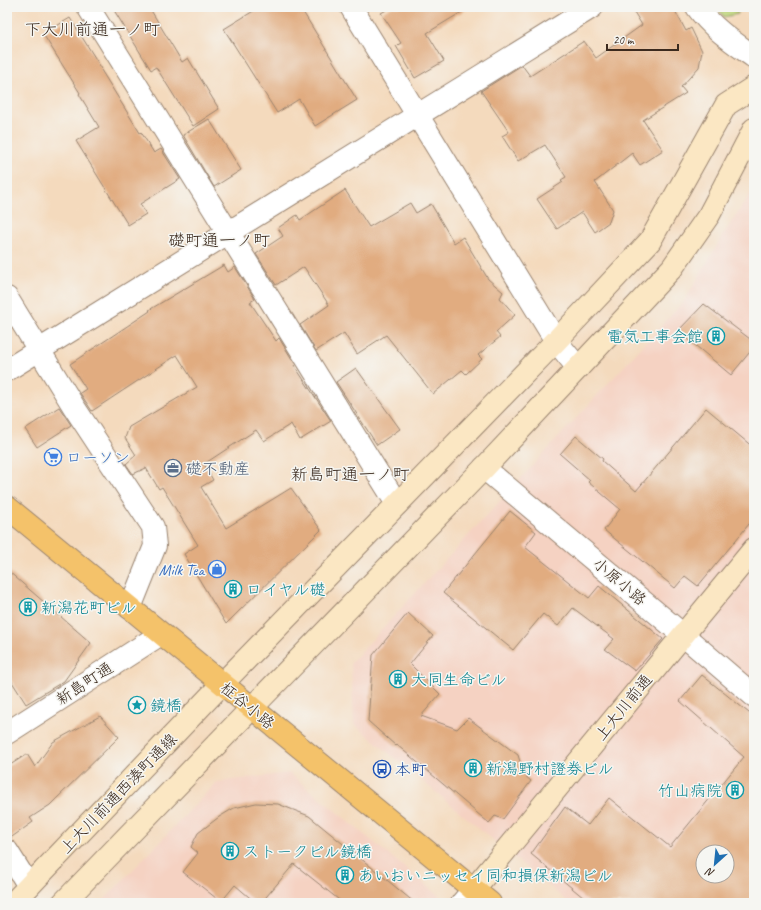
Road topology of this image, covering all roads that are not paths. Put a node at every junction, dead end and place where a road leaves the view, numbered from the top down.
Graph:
1 (88, 7) edge
2 (351, 7) edge
3 (592, 7) edge
4 (697, 7) edge
5 (754, 57) edge
6 (754, 87) edge
7 (418, 115) junction
8 (754, 129) edge
9 (228, 233) junction
10 (7, 298) edge
11 (556, 341) junction
12 (39, 350) junction
13 (578, 368) junction
14 (7, 370) edge
15 (484, 468) junction
16 (397, 504) junction
17 (7, 507) edge
18 (754, 549) edge
19 (130, 608) junction
20 (162, 634) junction
21 (683, 635) junction
22 (222, 684) junction
23 (754, 696) edge
24 (252, 708) junction
25 (7, 733) edge
26 (7, 851) edge
27 (29, 886) junction
28 (475, 899) edge
29 (13, 903) edge
30 (63, 903) edge

1 - 9 street
2 - 7 street
3 - 7 street
4 - 5 street
6 - 11 street, 上大川前通西湊町通線
7 - 9 street
7 - 11 street
8 - 13 street
9 - 12 street
9 - 16 street
10 - 12 street
11 - 13 street
11 - 16 street, 上大川前通西湊町通線
12 - 14 street
12 - 19 street
13 - 15 street
15 - 21 street, 小原小路
15 - 24 street
16 - 22 street, 上大川前通西湊町通線
17 - 19 highway, 柾谷小路
18 - 21 street, 上大川前通
19 - 20 highway, 柾谷小路
20 - 22 highway, 柾谷小路
20 - 25 street, 新島町通
21 - 23 street, 小原小路
21 - 28 street, 上大川前通
22 - 24 highway, 柾谷小路
22 - 27 street, 上大川前通西湊町通線
24 - 28 highway, 柾谷小路
24 - 30 street
26 - 27 street
27 - 29 street, 上大川前通西湊町通線

